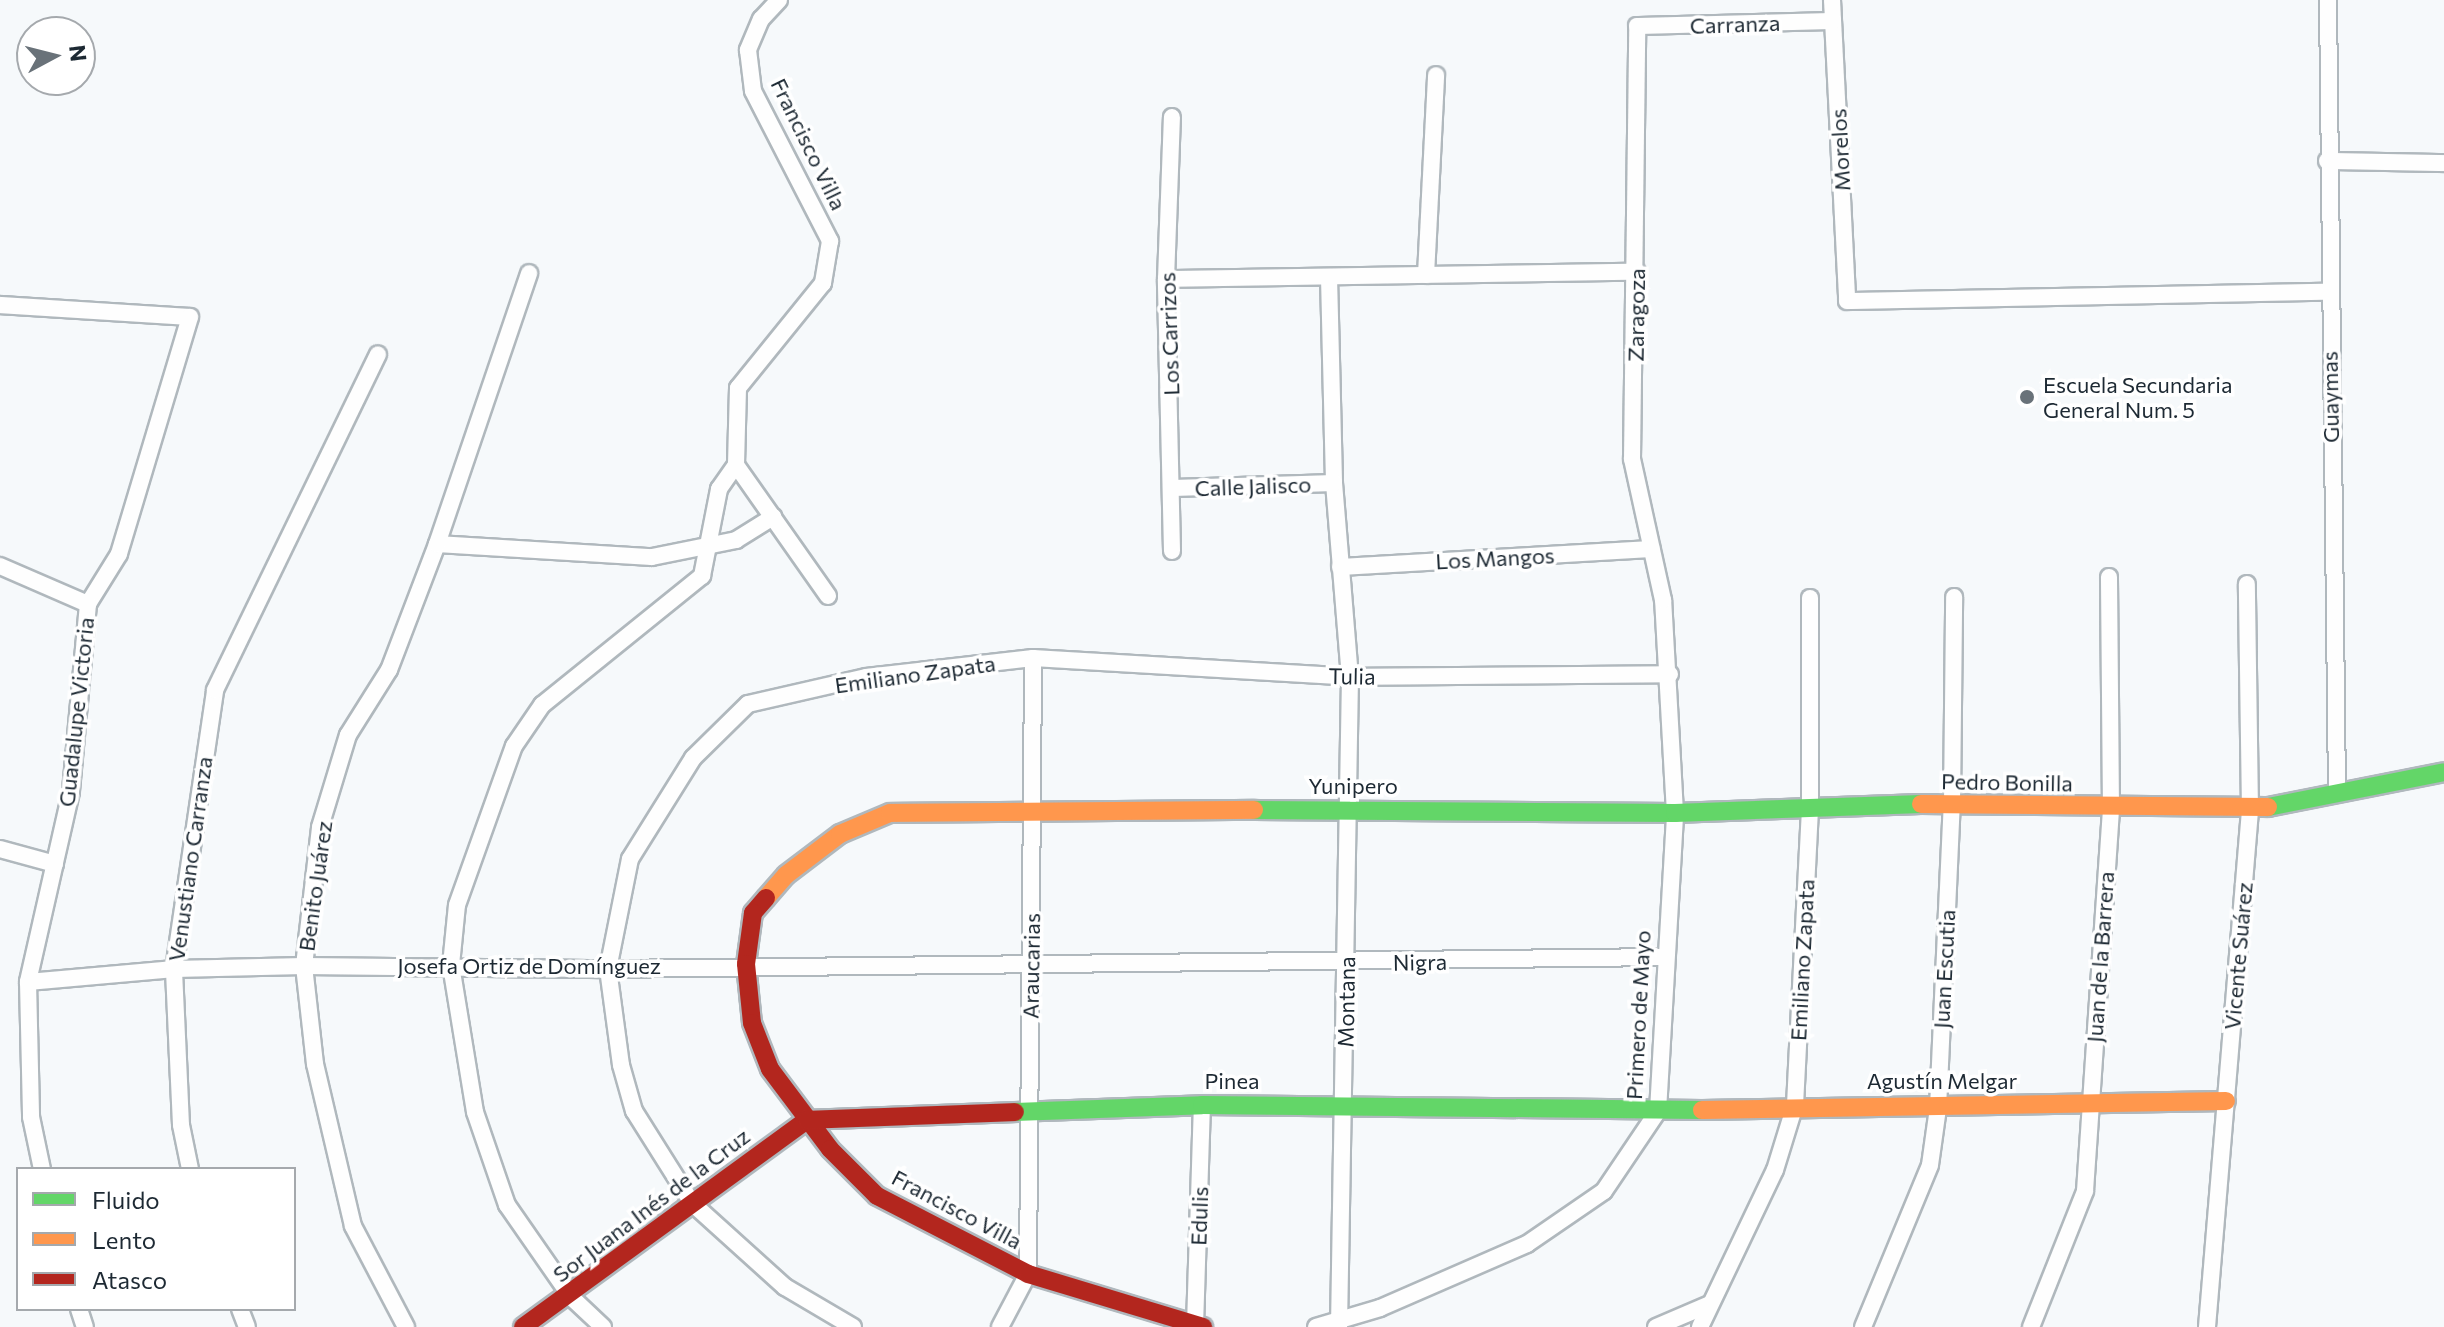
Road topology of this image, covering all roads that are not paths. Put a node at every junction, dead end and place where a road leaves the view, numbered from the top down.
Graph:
1 (779, 0) edge
2 (1832, 0) edge
3 (2328, 0) edge
4 (1833, 21) junction
5 (1637, 26) joint
6 (1436, 75) dead end
7 (1172, 117) dead end
8 (2327, 161) junction
9 (2444, 163) edge
10 (1637, 272) junction
11 (529, 273) dead end
12 (1426, 275) junction
13 (1329, 277) junction
14 (1166, 279) junction
15 (2328, 292) junction
16 (0, 305) edge
17 (378, 354) dead end
18 (736, 465) junction
19 (1334, 483) junction
20 (1173, 488) junction
21 (773, 517) junction
22 (437, 544) junction
23 (708, 547) junction
24 (1651, 549) junction
25 (1172, 551) dead end
26 (0, 566) edge
27 (1340, 567) junction
28 (2109, 577) dead end
29 (2247, 584) dead end
30 (828, 596) dead end
31 (1954, 597) dead end
32 (1810, 598) dead end
33 (1663, 600) joint
34 (88, 604) junction
35 (1033, 658) junction
36 (1670, 674) junction
37 (1350, 677) junction
38 (2444, 772) edge
39 (2337, 793) junction
40 (1952, 803) junction
41 (1350, 809) junction
42 (2111, 809) junction
43 (1810, 811) junction
44 (2250, 811) junction
45 (1675, 813) junction
46 (1032, 814) junction
47 (0, 849) edge
48 (55, 864) junction
49 (1664, 957) junction
50 (1031, 961) junction
51 (1347, 963) junction
52 (746, 964) junction
53 (451, 965) junction
54 (304, 966) junction
55 (174, 969) junction
56 (608, 969) junction
57 (28, 982) junction
58 (2226, 1101) junction
59 (2089, 1103) junction
60 (1202, 1105) junction
61 (1795, 1105) junction
62 (1344, 1106) junction
63 (1938, 1108) junction
64 (1030, 1110) junction
65 (1658, 1111) junction
66 (807, 1120) junction
67 (42, 1167) edge
68 (190, 1167) edge
69 (692, 1203) junction
70 (1028, 1274) junction
71 (571, 1297) junction
72 (1710, 1304) junction
73 (1339, 1325) edge
74 (1705, 1325) edge
75 (1195, 1326) edge
76 (2036, 1326) edge
77 (406, 1327) edge
78 (523, 1327) edge
79 (603, 1327) edge
80 (853, 1327) edge
81 (1000, 1327) edge
82 (1203, 1327) edge
83 (1316, 1327) edge
84 (1656, 1327) edge
85 (1863, 1327) edge
86 (2207, 1327) edge

1 - 18 street, Francisco Villa
2 - 4 street, Morelos
3 - 8 street, Guaymas
4 - 5 street, Carranza
4 - 15 street, Morelos
5 - 10 street, Zaragoza
6 - 12 street
7 - 14 street, Los Carrizos
8 - 9 street
8 - 15 street, Guaymas
10 - 12 street
10 - 24 street, Zaragoza
11 - 22 street, Benito Juárez
12 - 13 street
13 - 14 street
13 - 19 street, Montana
14 - 20 street, Los Carrizos
15 - 39 street, Guaymas
16 - 34 street, Guadalupe Victoria
17 - 55 street, Venustiano Carranza
18 - 21 street
18 - 23 street
19 - 20 street, Calle Jalisco
19 - 27 street, Montana
20 - 25 street, Los Carrizos
21 - 23 street
21 - 30 street
22 - 23 street
22 - 54 street, Benito Juárez
23 - 53 street
24 - 27 street, Los Mangos
24 - 33 street, Zaragoza
26 - 34 street
27 - 37 street, Montana
28 - 42 street, Juan de la Barrera
29 - 44 street, Vicente Suárez
31 - 40 street, Juan Escutia
32 - 43 street, Emiliano Zapata
33 - 36 street, Primero de Mayo
34 - 48 street, Guadalupe Victoria
35 - 37 street, Tulia
35 - 46 street, Araucarias
35 - 56 street, Emiliano Zapata
36 - 37 street, Tulia
36 - 45 street, Primero de Mayo
37 - 41 street, Montana
38 - 39 street, Pedro Bonilla
39 - 44 street, Pedro Bonilla
40 - 42 street, Pedro Bonilla
40 - 43 street, Pedro Bonilla
40 - 63 street, Juan Escutia
41 - 45 street, Yunipero
41 - 46 street, Yunipero
41 - 51 street, Montana
42 - 44 street, Pedro Bonilla
42 - 59 street, Juan de la Barrera
43 - 45 street, Pedro Bonilla
43 - 61 street, Emiliano Zapata
44 - 58 street, Vicente Suárez
45 - 49 street, Primero de Mayo
46 - 50 street, Araucarias
46 - 52 street, Francisco Villa
47 - 48 street
48 - 57 street, Guadalupe Victoria
49 - 51 street, Nigra
49 - 65 street, Primero de Mayo
50 - 51 street, Nigra
50 - 52 street, Josefa Ortiz de Domínguez
50 - 64 street, Araucarias
51 - 62 street, Montana
52 - 56 street, Josefa Ortiz de Domínguez
52 - 66 street, Francisco Villa
53 - 54 street, Josefa Ortiz de Domínguez
53 - 56 street, Josefa Ortiz de Domínguez
53 - 71 street
54 - 55 street, Josefa Ortiz de Domínguez
54 - 77 street, Benito Juárez
55 - 57 street, Josefa Ortiz de Domínguez
55 - 68 street, Venustiano Carranza
56 - 69 street, Emiliano Zapata
57 - 67 street, Guadalupe Victoria
58 - 59 street, Agustín Melgar
58 - 86 street, Vicente Suárez
59 - 63 street, Agustín Melgar
59 - 76 street, Juan de la Barrera
60 - 62 street, Pinea
60 - 64 street, Pinea
60 - 75 street, Edulis
61 - 63 street, Agustín Melgar
61 - 65 street, Agustín Melgar
61 - 72 street, Emiliano Zapata
62 - 65 street, Pinea
62 - 73 street, Montana
63 - 85 street, Juan Escutia
64 - 66 street, Pinea
64 - 70 street, Araucarias
65 - 73 street, Primero de Mayo
66 - 69 street, Sor Juana Inés de la Cruz
66 - 70 street, Francisco Villa
69 - 71 street, Sor Juana Inés de la Cruz
69 - 80 street, Emiliano Zapata
70 - 75 street
70 - 81 street
71 - 78 street, Sor Juana Inés de la Cruz
71 - 79 street
72 - 74 street, Emiliano Zapata
72 - 84 street
73 - 83 street, Primero de Mayo
75 - 82 street

